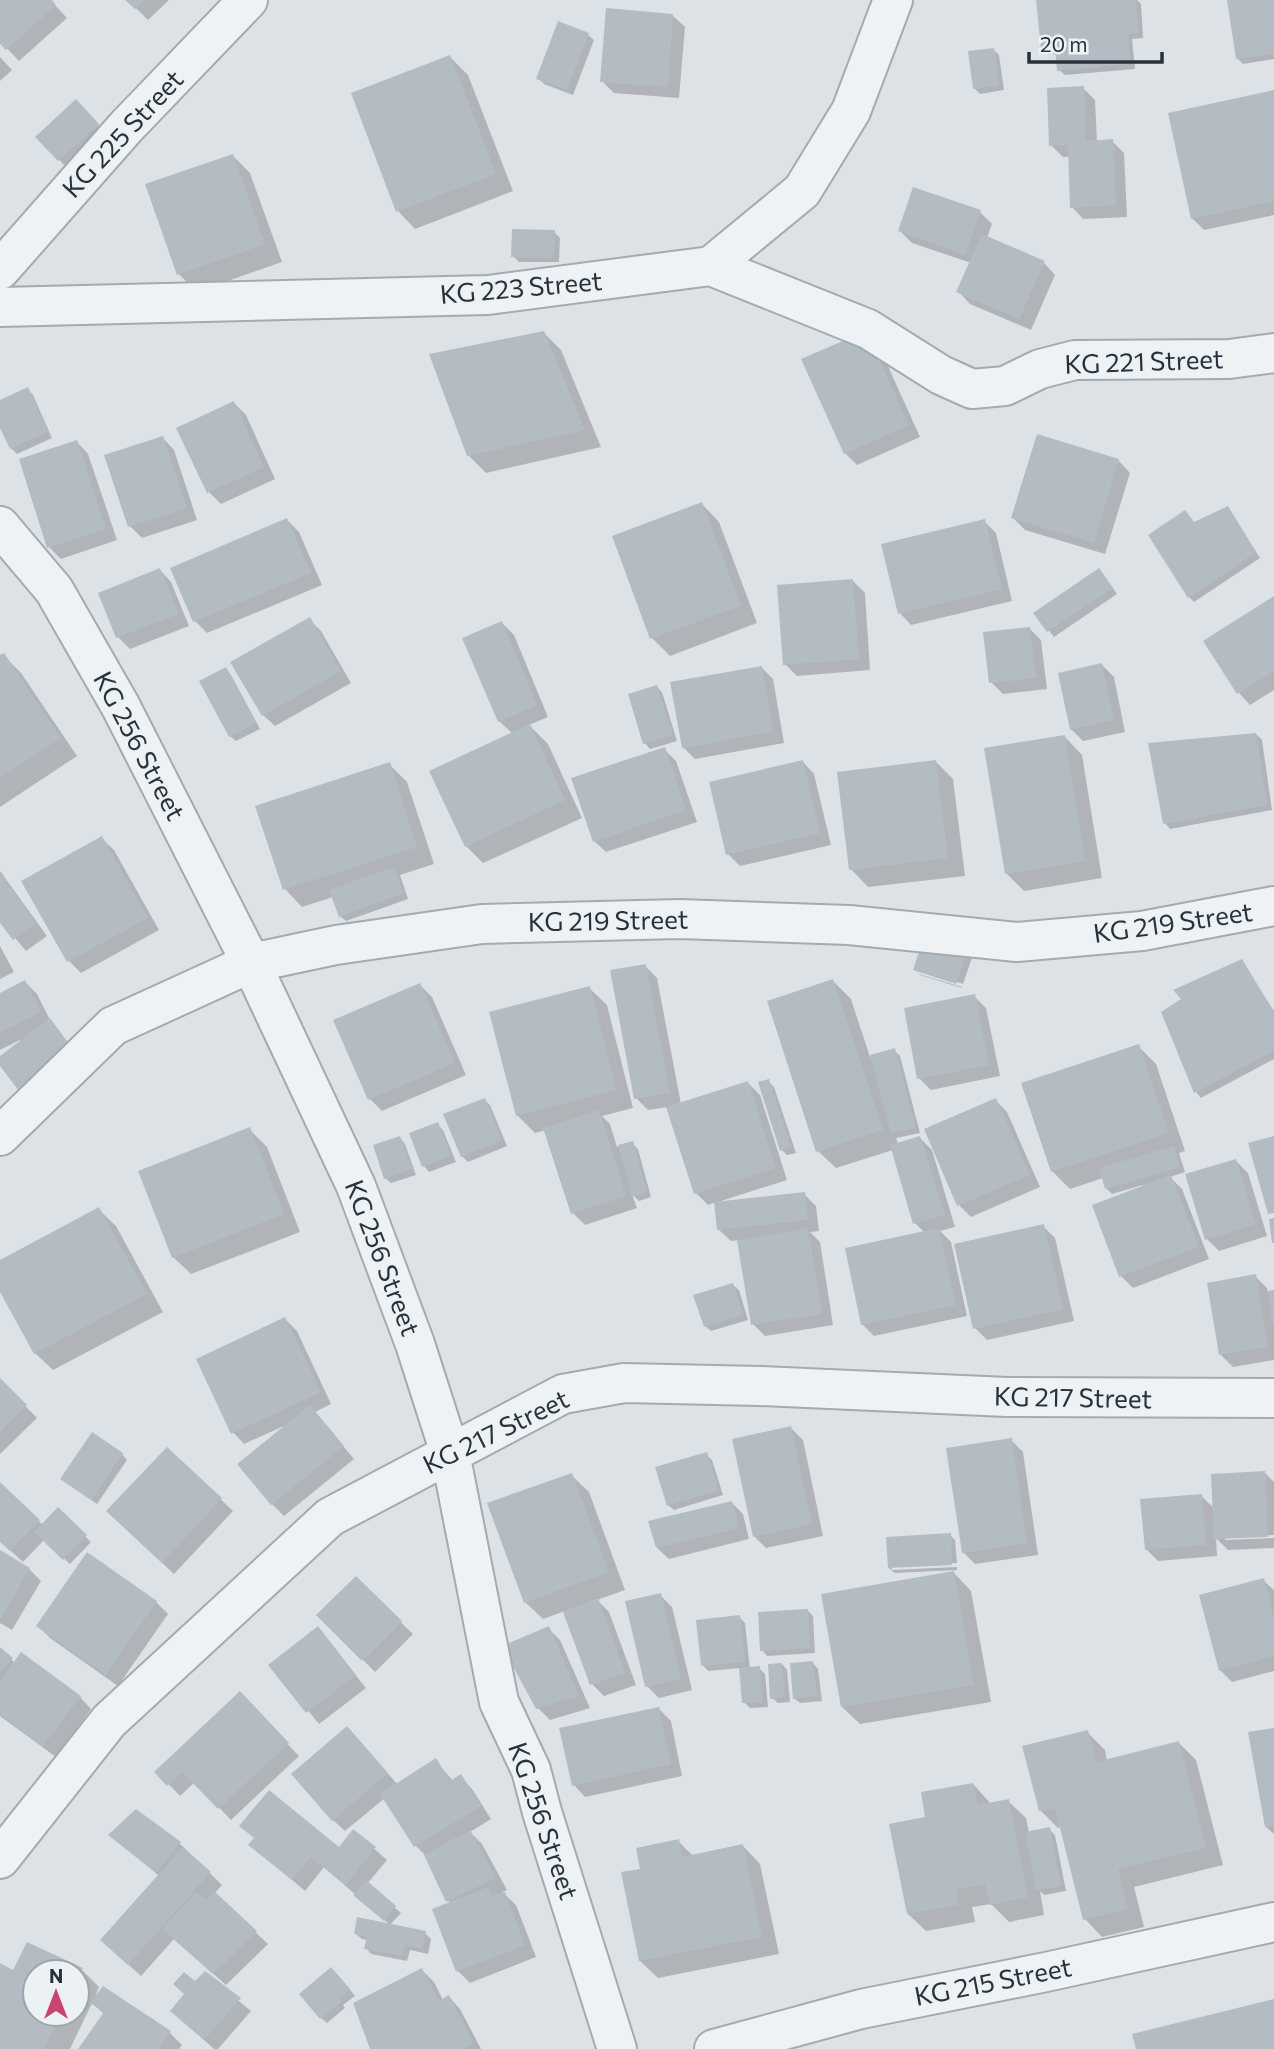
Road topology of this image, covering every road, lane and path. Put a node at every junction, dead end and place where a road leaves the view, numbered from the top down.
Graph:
1 (248, 0) edge
2 (893, 0) edge
3 (711, 266) junction
4 (0, 271) edge
5 (0, 307) edge
6 (1274, 353) edge
7 (0, 526) edge
8 (1274, 906) edge
9 (251, 963) junction
10 (0, 1136) edge
11 (1274, 1398) edge
12 (450, 1453) junction
13 (0, 1859) edge
14 (1274, 1922) edge
15 (617, 2049) edge
16 (714, 2049) edge

1 - 4 street, KG 225 Street
2 - 3 street
3 - 5 street, KG 223 Street
3 - 6 street, KG 221 Street
7 - 9 street, KG 256 Street
8 - 9 street, KG 219 Street
9 - 10 street, KG 219 Street
9 - 12 street, KG 256 Street
11 - 12 street, KG 217 Street
12 - 13 street, KG 217 Street
12 - 15 street, KG 256 Street
14 - 16 street, KG 215 Street

